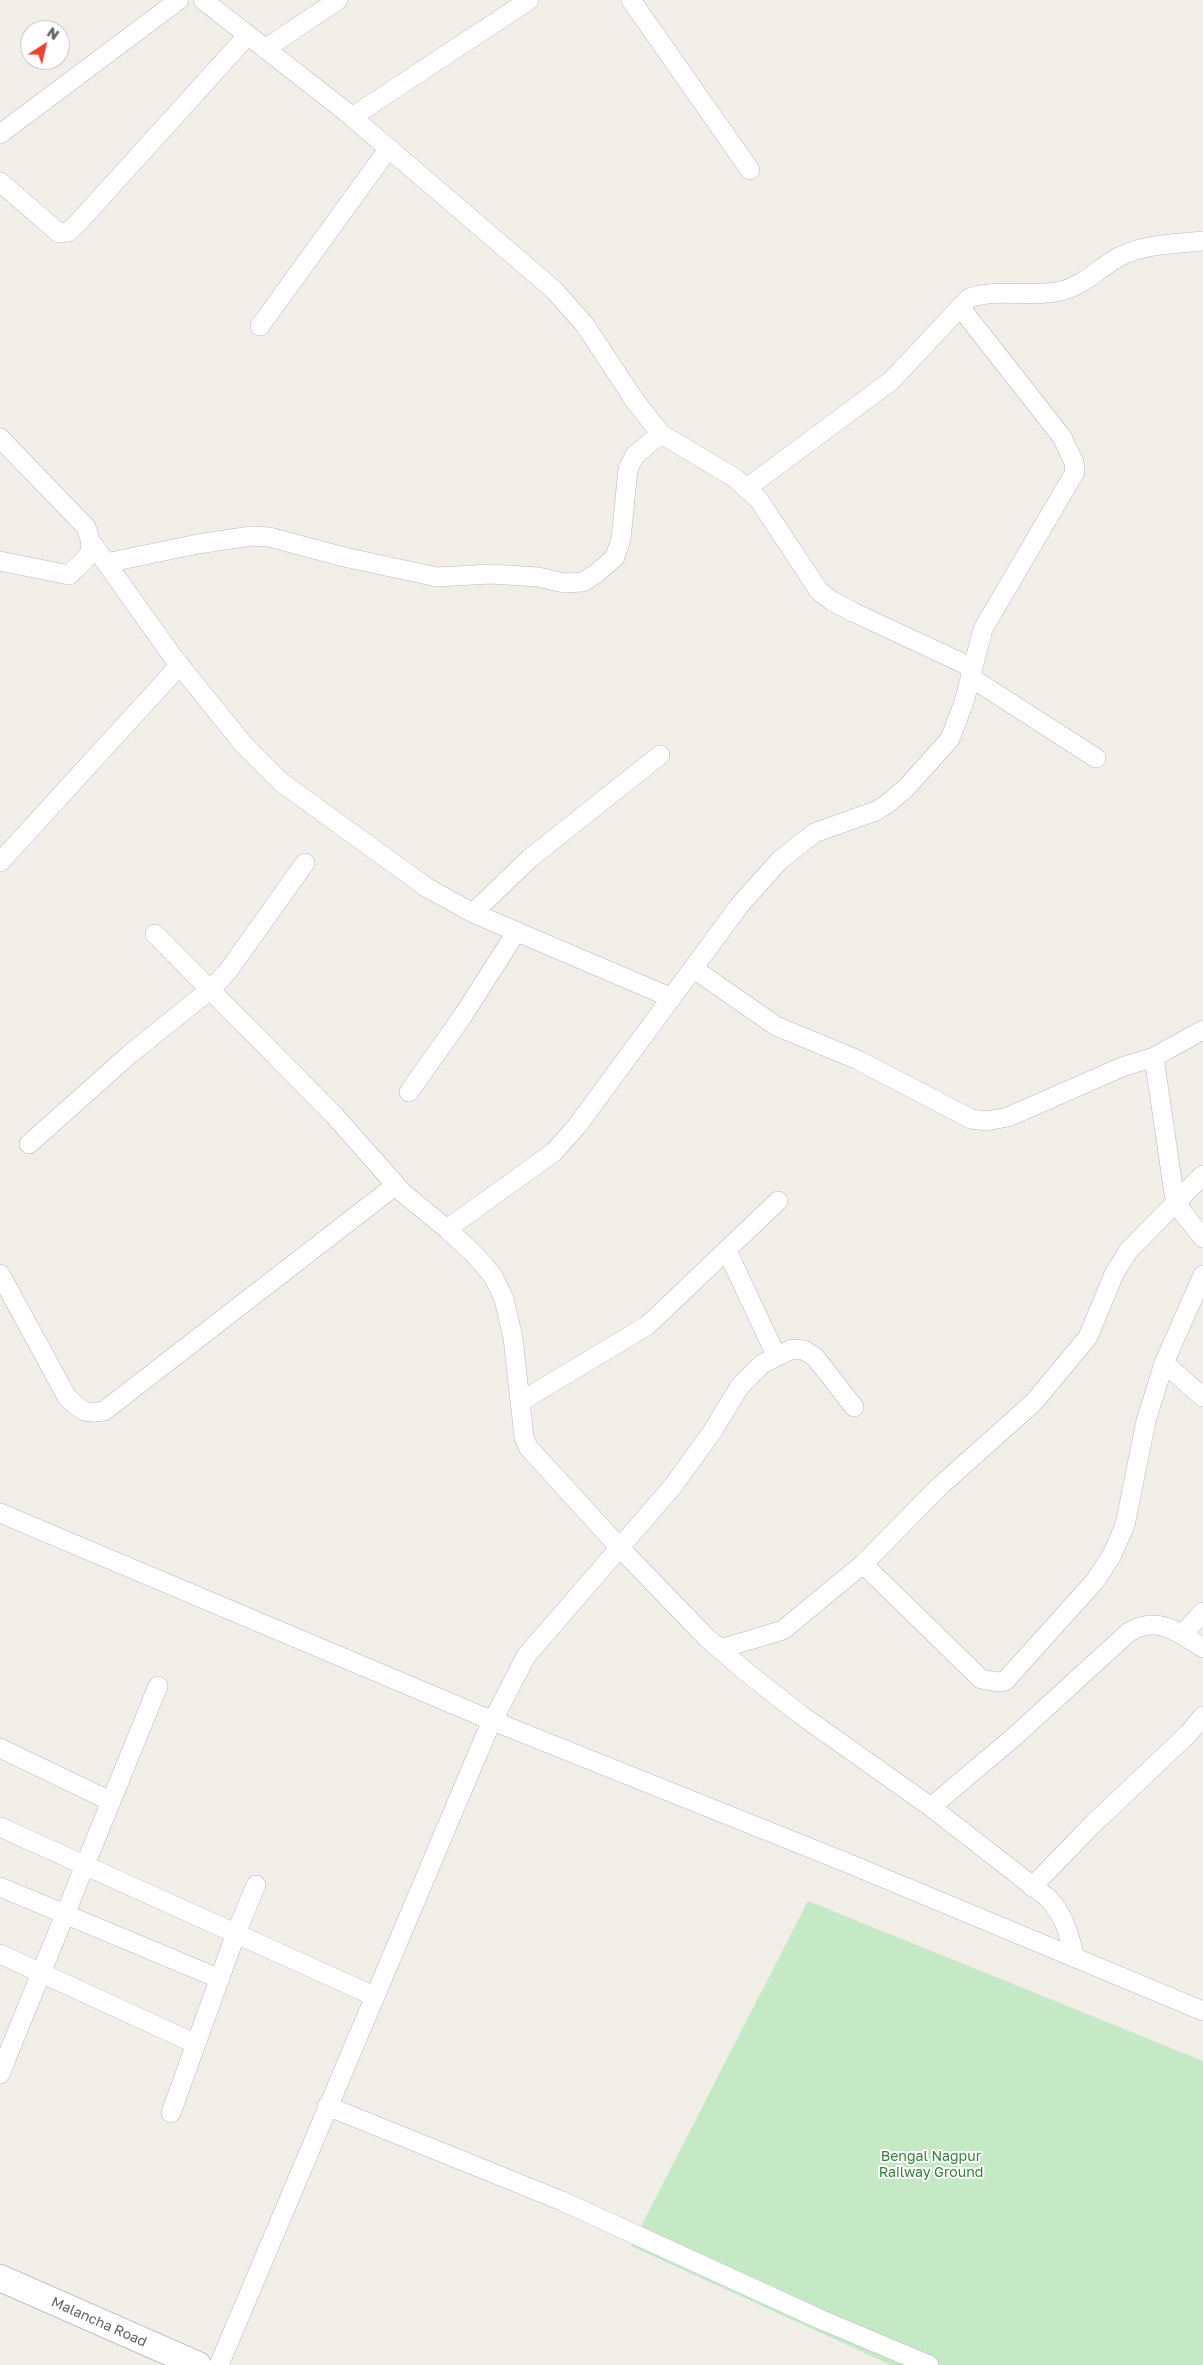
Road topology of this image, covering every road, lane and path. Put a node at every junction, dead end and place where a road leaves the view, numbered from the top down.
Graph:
1 (179, 0) edge
2 (203, 0) edge
3 (338, 0) edge
4 (529, 0) edge
5 (631, 0) edge
6 (248, 35) junction
7 (266, 49) junction
8 (352, 117) junction
9 (0, 134) edge
10 (389, 148) junction
11 (750, 170) dead end
12 (0, 182) edge
13 (1203, 241) edge
14 (960, 307) junction
15 (260, 326) dead end
16 (662, 434) junction
17 (0, 438) edge
18 (748, 487) junction
19 (92, 543) junction
20 (0, 562) edge
21 (106, 563) junction
22 (180, 665) junction
23 (971, 673) junction
24 (660, 755) dead end
25 (1096, 758) dead end
26 (0, 862) edge
27 (305, 863) dead end
28 (473, 912) junction
29 (517, 930) junction
30 (155, 934) dead end
31 (694, 968) junction
32 (211, 990) junction
33 (672, 998) junction
34 (1203, 1030) edge
35 (1154, 1057) junction
36 (409, 1092) dead end
37 (29, 1144) dead end
38 (1203, 1175) edge
39 (396, 1185) junction
40 (778, 1201) dead end
41 (1177, 1201) junction
42 (447, 1229) junction
43 (1203, 1238) edge
44 (726, 1251) junction
45 (0, 1274) edge
46 (1203, 1275) edge
47 (776, 1355) junction
48 (1164, 1363) junction
49 (1203, 1397) edge
50 (520, 1402) junction
51 (854, 1407) dead end
52 (0, 1513) edge
53 (619, 1547) junction
54 (863, 1564) junction
55 (1203, 1612) edge
56 (1182, 1635) junction
57 (1203, 1648) edge
58 (720, 1649) junction
59 (158, 1686) dead end
60 (1203, 1716) edge
61 (493, 1720) junction
62 (0, 1748) edge
63 (110, 1802) junction
64 (931, 1807) junction
65 (0, 1827) edge
66 (84, 1865) junction
67 (256, 1885) dead end
68 (0, 1887) edge
69 (1032, 1887) junction
70 (64, 1915) junction
71 (236, 1933) junction
72 (0, 1954) edge
73 (1075, 1958) junction
74 (40, 1974) junction
75 (220, 1979) junction
76 (374, 1996) junction
77 (1203, 2011) edge
78 (196, 2044) junction
79 (0, 2074) edge
80 (328, 2106) junction
81 (171, 2113) dead end
82 (0, 2278) edge
83 (198, 2365) edge
84 (220, 2365) edge
85 (929, 2365) edge

1 - 9 street
2 - 6 street
3 - 7 street
4 - 8 street
5 - 11 street
6 - 7 street
6 - 12 street
7 - 8 street
8 - 10 street
10 - 15 street
10 - 16 street
13 - 14 street
14 - 18 street
14 - 23 street
16 - 18 street
16 - 21 street
17 - 19 street
18 - 23 street
19 - 20 street
19 - 21 street
21 - 22 street
22 - 26 street
22 - 28 street
23 - 25 street
23 - 31 street
24 - 28 street
27 - 32 street
28 - 29 street
29 - 33 street
29 - 36 street
30 - 32 street
31 - 33 street
31 - 35 street
32 - 37 street
32 - 39 street
33 - 42 street
34 - 35 street
35 - 41 street
38 - 41 street
39 - 42 street
39 - 45 street
40 - 44 street
41 - 43 street
41 - 54 street
42 - 50 street
44 - 47 street
44 - 50 street
46 - 48 street
47 - 51 street
47 - 53 street
48 - 49 street
48 - 54 street
50 - 53 street
52 - 61 street
53 - 58 street
53 - 61 street
54 - 58 street
55 - 56 street
56 - 57 street
56 - 64 street
58 - 64 street
59 - 63 street
60 - 69 street
61 - 73 street
61 - 76 street
62 - 63 street
63 - 66 street
64 - 69 street
65 - 66 street
66 - 70 street
66 - 71 street
67 - 71 street
68 - 70 street
69 - 73 street
70 - 74 street
70 - 75 street
71 - 75 street
71 - 76 street
72 - 74 street
73 - 77 street
74 - 78 street
74 - 79 street
75 - 78 street
76 - 80 street
78 - 81 street
80 - 84 street
80 - 85 street
82 - 83 main road, Malancha Road

